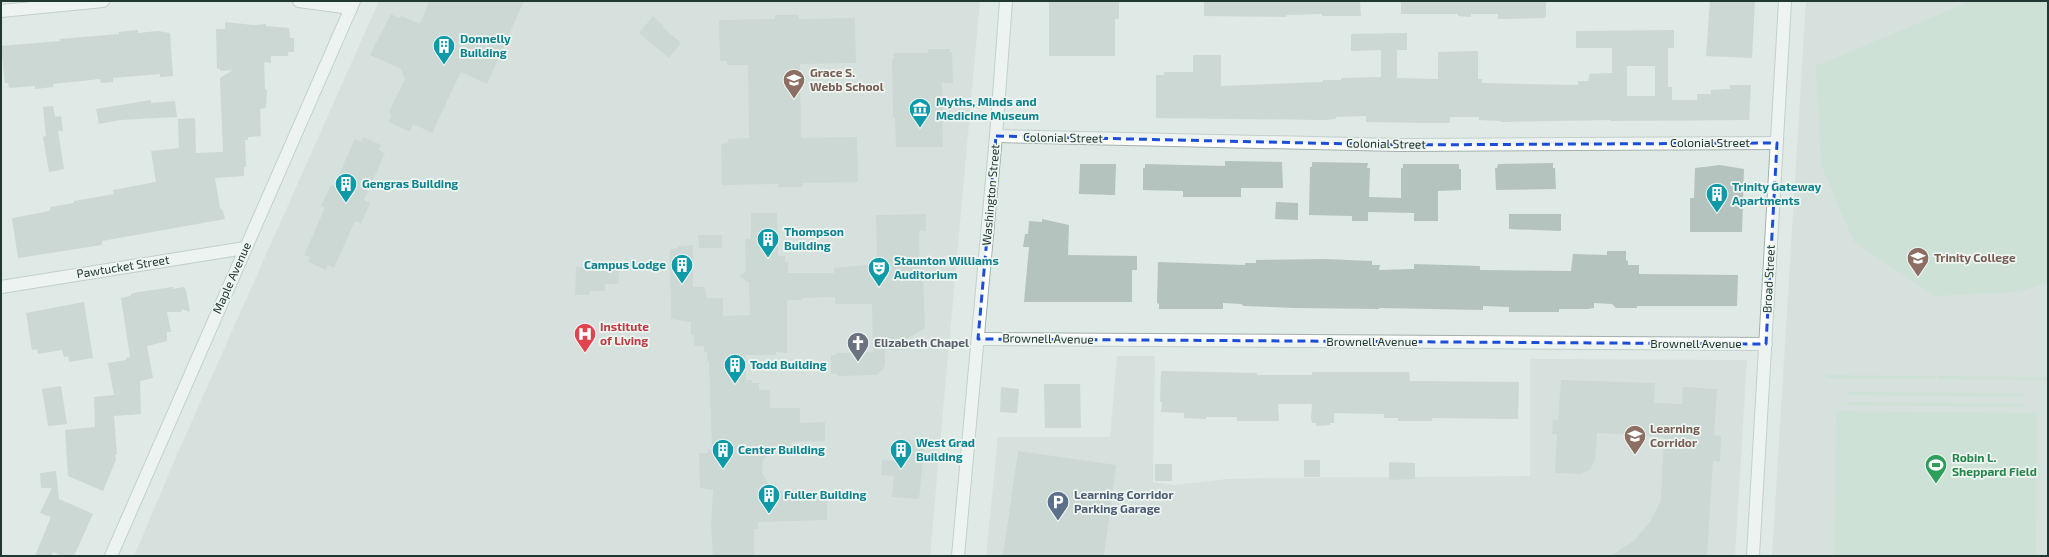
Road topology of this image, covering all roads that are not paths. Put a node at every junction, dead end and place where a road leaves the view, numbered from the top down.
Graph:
1 (103, 1) edge
2 (299, 1) edge
3 (1006, 1) edge
4 (1785, 1) edge
5 (353, 4) edge
6 (1, 11) edge
7 (996, 136) junction
8 (1777, 143) junction
9 (245, 248) junction
10 (1, 287) edge
11 (978, 339) junction
12 (1766, 344) junction
13 (111, 556) edge
14 (958, 556) edge
15 (1753, 556) edge

1 - 6 street
2 - 5 street
3 - 7 street, Washington Street
4 - 8 street, Broad Street
5 - 9 street, Maple Avenue
7 - 8 street, Colonial Street
7 - 11 street, Washington Street
8 - 12 street, Broad Street
9 - 10 street, Pawtucket Street
9 - 13 street, Maple Avenue
11 - 12 street, Brownell Avenue
11 - 14 street, Washington Street
12 - 15 street, Broad Street

